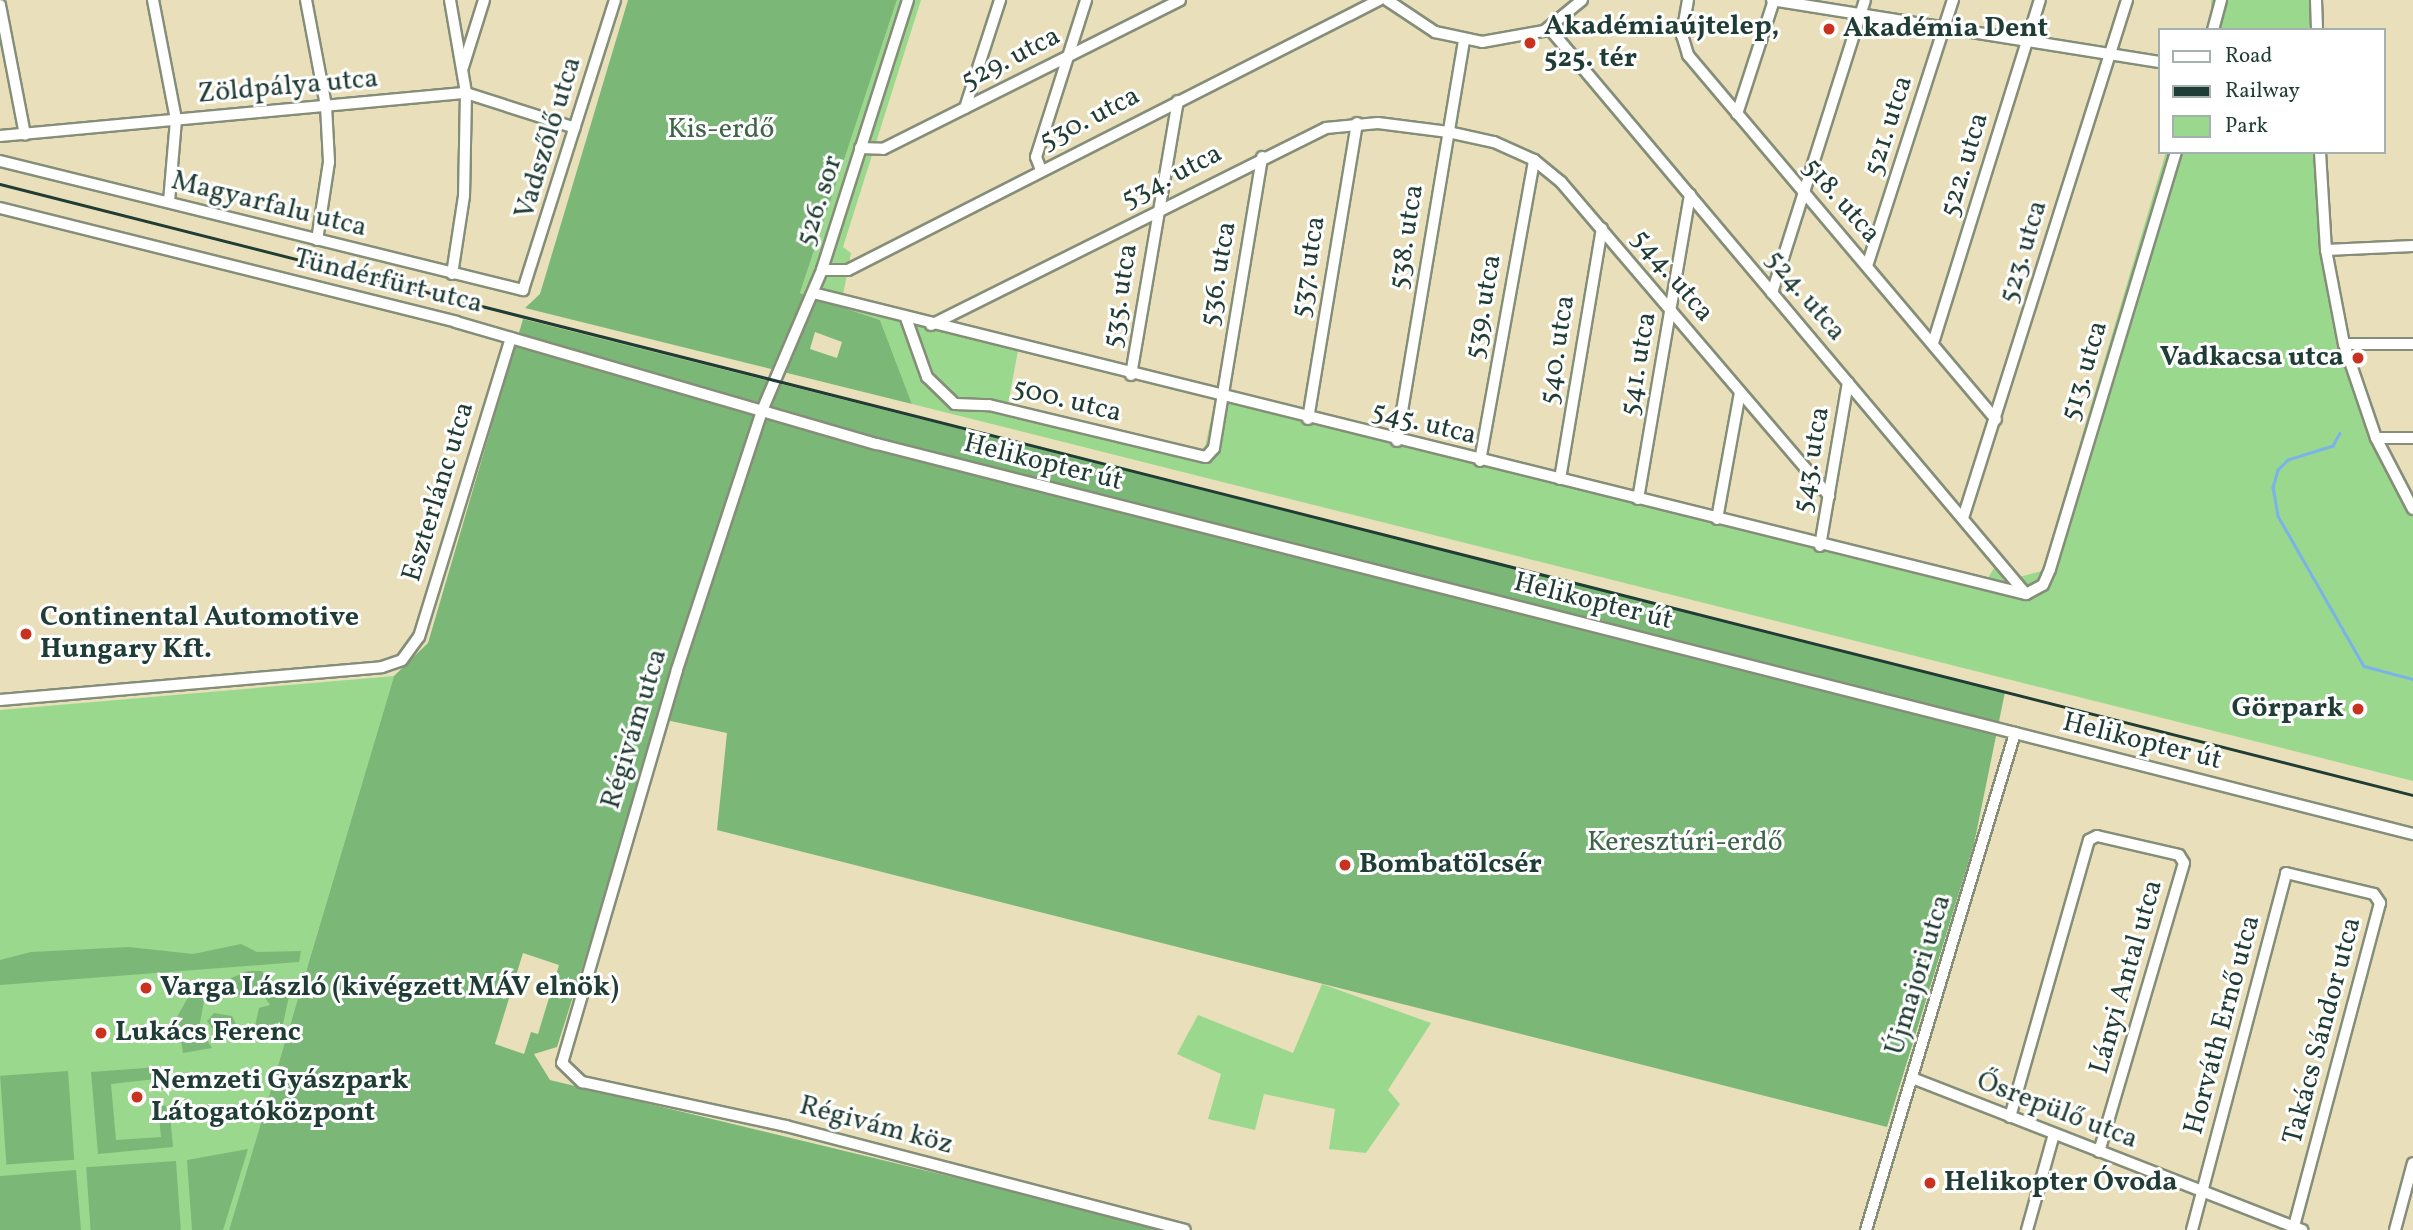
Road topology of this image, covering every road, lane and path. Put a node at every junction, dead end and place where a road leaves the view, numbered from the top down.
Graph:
1 (152, 0) edge
2 (306, 0) edge
3 (450, 0) edge
4 (484, 0) edge
5 (615, 0) edge
6 (908, 0) edge
7 (1000, 0) edge
8 (1086, 0) edge
9 (1379, 0) edge
10 (1387, 0) edge
11 (1582, 0) edge
12 (1688, 0) edge
13 (1773, 0) edge
14 (1866, 0) edge
15 (1953, 0) edge
16 (2040, 0) edge
17 (2127, 0) edge
18 (2221, 0) edge
19 (2316, 0) edge
20 (1175, 1) edge
21 (0, 5) edge
22 (1861, 13) junction
23 (1945, 25) junction
24 (2214, 28) edge
25 (2317, 28) edge
26 (1549, 29) junction
27 (2028, 40) junction
28 (1464, 41) junction
29 (2110, 54) junction
30 (1068, 56) junction
31 (2158, 62) edge
32 (462, 70) junction
33 (466, 93) junction
34 (1178, 101) junction
35 (326, 106) junction
36 (965, 108) junction
37 (1737, 114) junction
38 (176, 120) junction
39 (1357, 123) junction
40 (575, 128) junction
41 (1448, 132) junction
42 (24, 135) junction
43 (0, 136) edge
44 (860, 148) junction
45 (2175, 154) edge
46 (2320, 154) edge
47 (1262, 158) junction
48 (1534, 160) junction
49 (0, 161) edge
50 (1041, 170) junction
51 (1804, 193) junction
52 (1690, 194) junction
53 (169, 202) junction
54 (0, 208) edge
55 (1158, 210) junction
56 (1602, 229) junction
57 (317, 240) junction
58 (2413, 246) edge
59 (2326, 250) junction
60 (1867, 266) junction
61 (822, 270) junction
62 (452, 274) junction
63 (527, 289) joint
64 (1772, 292) junction
65 (813, 293) junction
66 (1671, 311) junction
67 (906, 318) junction
68 (931, 325) junction
69 (511, 338) junction
70 (1933, 343) junction
71 (2344, 344) junction
72 (2413, 344) edge
73 (1132, 375) junction
74 (1848, 382) junction
75 (1740, 393) junction
76 (1222, 399) junction
77 (762, 411) junction
78 (1308, 419) junction
79 (1996, 419) junction
80 (2376, 438) junction
81 (2413, 438) edge
82 (1397, 441) junction
83 (1480, 461) junction
84 (1560, 479) junction
85 (1829, 496) junction
86 (1638, 499) junction
87 (2413, 509) edge
88 (1963, 518) junction
89 (1717, 519) junction
90 (1820, 546) junction
91 (2026, 594) junction
92 (0, 701) edge
93 (2015, 733) junction
94 (2413, 834) edge
95 (2286, 873) joint
96 (562, 1063) joint
97 (1912, 1078) junction
98 (2010, 1117) junction
99 (2054, 1134) junction
100 (2099, 1152) junction
101 (2413, 1163) edge
102 (2202, 1192) junction
103 (2298, 1228) edge
104 (1185, 1230) edge
105 (1866, 1230) edge
106 (2026, 1230) edge
107 (2192, 1230) edge
108 (2395, 1230) edge

1 - 38 street
2 - 35 street
3 - 32 street
4 - 32 street
5 - 40 street, Vadszőlő utca
6 - 44 street, 526. sor
7 - 36 street
8 - 30 street
9 - 34 street, 530. utca
10 - 28 street
11 - 26 street
12 - 37 street, 518. utca
13 - 22 street
13 - 37 street
14 - 22 street
15 - 23 street, 521. utca
16 - 27 street, 522. utca
17 - 29 street, 523. utca
18 - 24 street
19 - 25 street
20 - 30 street, 529. utca
21 - 42 street
22 - 23 street
22 - 51 street
23 - 27 street
23 - 60 street, 521. utca
26 - 28 street
26 - 52 street, 524. utca
27 - 29 street
27 - 70 street, 522. utca
28 - 41 street, 538. utca
29 - 31 street
29 - 79 street, 523. utca
30 - 36 street, 529. utca
30 - 50 street
32 - 33 street
33 - 35 street, Zöldpálya utca
33 - 40 street, Zöldpálya utca
33 - 62 street
34 - 50 street, 530. utca
34 - 55 street, 535. utca
35 - 38 street, Zöldpálya utca
35 - 57 street
36 - 44 street, 529. utca
37 - 51 street, 518. utca
38 - 42 street, Zöldpálya utca
38 - 53 street
39 - 41 street, 534. utca
39 - 47 street, 534. utca
39 - 78 street, 537. utca
40 - 63 street, Vadszőlő utca
41 - 48 street, 544. utca
41 - 82 street, 538. utca
42 - 43 street, Zöldpálya utca
44 - 61 street, 526. sor
45 - 91 street, 513. utca
46 - 59 street
47 - 55 street, 534. utca
47 - 76 street, 536. utca
48 - 56 street, 544. utca
48 - 83 street, 539. utca
49 - 53 street, Magyarfalu utca
50 - 61 street, 530. utca
51 - 60 street, 518. utca
51 - 64 street
52 - 64 street, 524. utca
52 - 66 street, 541. utca
53 - 57 street, Magyarfalu utca
54 - 69 street, Tündérfürt utca
55 - 68 street, 534. utca
55 - 73 street, 535. utca
56 - 66 street, 544. utca
56 - 84 street, 540. utca
57 - 62 street, Magyarfalu utca
58 - 59 street
59 - 71 street
60 - 70 street, 518. utca
61 - 65 street, 526. sor
62 - 63 street, Magyarfalu utca
64 - 74 street, 524. utca
65 - 67 street, 545. utca
65 - 77 street, 526. sor
66 - 75 street, 544. utca
66 - 86 street, 541. utca
67 - 68 street, 545. utca
67 - 76 street, 500. utca
68 - 73 street, 545. utca
69 - 77 street, Tündérfürt utca
69 - 92 street, Eszterlánc utca
70 - 79 street, 518. utca
71 - 72 street
71 - 80 street
73 - 76 street, 545. utca
74 - 85 street, 543. utca
74 - 88 street, 524. utca
75 - 85 street, 544. utca
75 - 89 street
76 - 78 street, 545. utca
77 - 93 street, Helikopter út
77 - 96 street, Régivám utca
78 - 82 street, 545. utca
79 - 88 street, 523. utca
80 - 81 street
80 - 87 street
82 - 83 street, 545. utca
83 - 84 street, 545. utca
84 - 86 street, 545. utca
85 - 90 street, 543. utca
86 - 89 street, 545. utca
88 - 91 street, 524. utca
89 - 90 street, 545. utca
90 - 91 street, 545. utca
93 - 94 street, Helikopter út
93 - 97 street, Újmajori utca
95 - 102 street, Horváth Ernő utca
95 - 103 street, Takács Sándor utca
96 - 104 street, Régivám köz
97 - 98 street, Ősrepülő utca
97 - 105 street, Újmajori utca
98 - 99 street, Ősrepülő utca
98 - 100 street, Lányi Antal utca
99 - 100 street, Ősrepülő utca
99 - 106 street
100 - 102 street, Ősrepülő utca
101 - 108 street
102 - 103 street, Ősrepülő utca
102 - 107 street, Horváth Ernő utca

